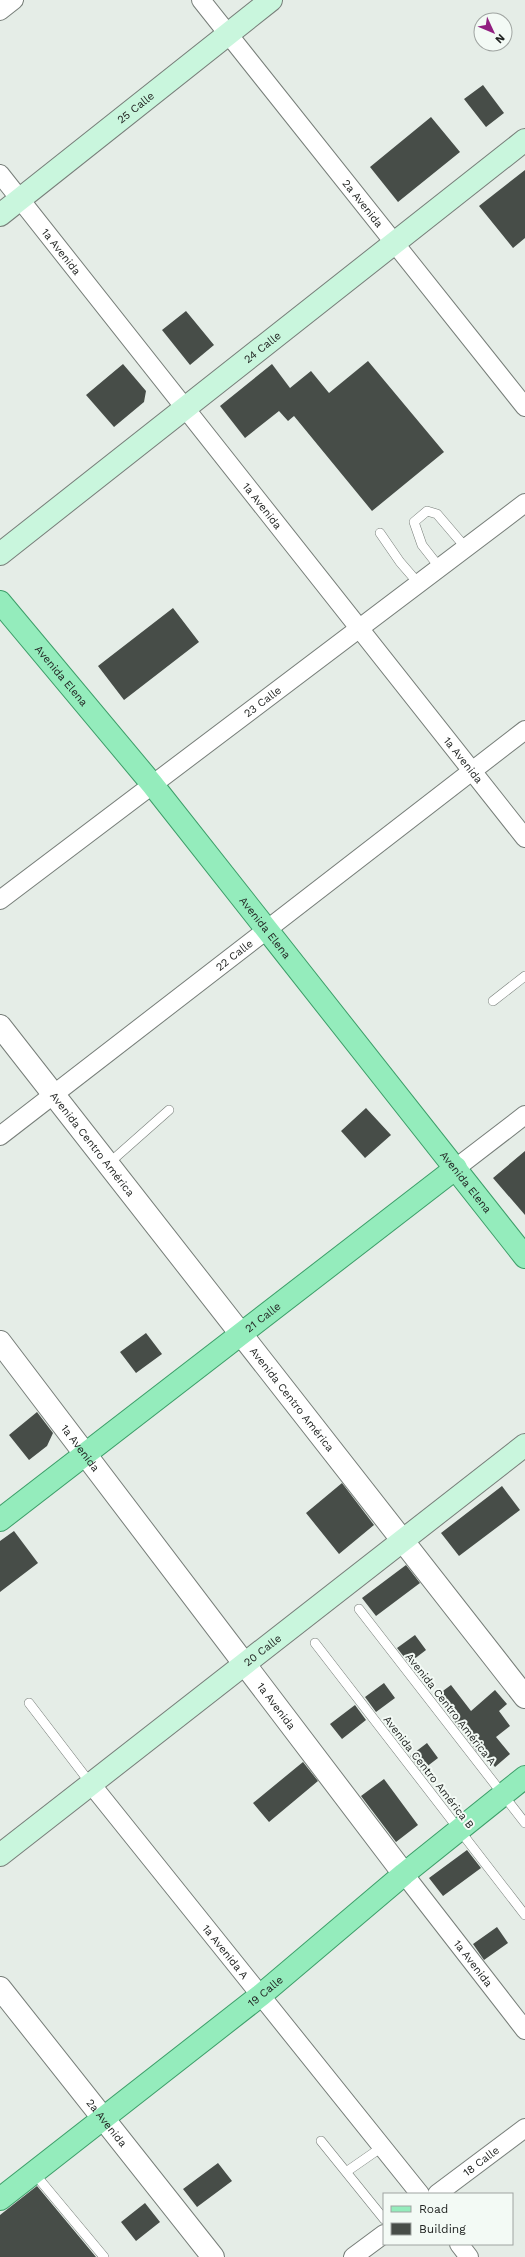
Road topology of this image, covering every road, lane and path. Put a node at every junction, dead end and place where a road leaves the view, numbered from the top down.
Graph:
1 (14, 0) edge
2 (201, 0) edge
3 (272, 0) edge
4 (0, 11) edge
5 (228, 35) junction
6 (525, 140) edge
7 (0, 174) edge
8 (20, 199) junction
9 (0, 216) edge
10 (394, 243) junction
11 (525, 407) edge
12 (184, 409) junction
13 (525, 503) edge
14 (380, 533) dead end
15 (466, 548) junction
16 (0, 554) edge
17 (440, 568) junction
18 (419, 584) junction
19 (0, 602) edge
20 (359, 629) junction
21 (525, 730) edge
22 (472, 770) junction
23 (152, 784) junction
24 (525, 838) edge
25 (0, 900) edge
26 (266, 930) junction
27 (525, 976) edge
28 (493, 1001) dead end
29 (0, 1026) edge
30 (53, 1094) junction
31 (169, 1110) dead end
32 (525, 1115) edge
33 (0, 1136) edge
34 (108, 1164) junction
35 (456, 1168) junction
36 (525, 1257) edge
37 (241, 1333) junction
38 (0, 1342) edge
39 (525, 1445) edge
40 (86, 1454) junction
41 (0, 1520) edge
42 (404, 1540) junction
43 (359, 1609) dead end
44 (314, 1643) dead end
45 (244, 1665) junction
46 (525, 1697) edge
47 (29, 1703) dead end
48 (525, 1777) edge
49 (91, 1784) junction
50 (503, 1794) junction
51 (525, 1823) edge
52 (459, 1830) junction
53 (0, 1855) edge
54 (404, 1874) junction
55 (525, 1915) edge
56 (0, 1988) edge
57 (261, 1995) junction
58 (525, 2030) edge
59 (104, 2119) junction
60 (525, 2128) edge
61 (321, 2141) dead end
62 (382, 2147) junction
63 (34, 2172) junction
64 (346, 2172) junction
65 (419, 2193) edge
66 (438, 2193) edge
67 (0, 2199) edge
68 (383, 2218) edge
69 (383, 2235) edge
70 (460, 2245) edge
71 (104, 2257) edge
72 (213, 2257) edge
73 (353, 2257) edge
74 (469, 2257) edge

1 - 4 street
2 - 5 street, 2a Avenida
3 - 5 main road, 25 Calle
5 - 8 main road, 25 Calle
5 - 10 street, 2a Avenida
6 - 10 main road, 24 Calle
7 - 8 street, 1a Avenida
8 - 9 main road, 25 Calle
8 - 12 street, 1a Avenida
10 - 11 street, 2a Avenida
10 - 12 main road, 24 Calle
12 - 16 main road, 24 Calle
12 - 20 street, 1a Avenida
13 - 15 street, 23 Calle
14 - 18 lane
15 - 17 street, 23 Calle
15 - 17 lane
17 - 18 street, 23 Calle
18 - 20 street, 23 Calle
19 - 23 main road, Avenida Elena
20 - 22 street, 1a Avenida
20 - 23 street, 23 Calle
21 - 22 street, 22 Calle
22 - 24 street, 1a Avenida
22 - 26 street, 22 Calle
23 - 25 street, 23 Calle
23 - 26 main road, Avenida Elena
26 - 30 street, 22 Calle
26 - 35 main road, Avenida Elena
27 - 28 lane
29 - 30 street, Avenida Centro América
30 - 33 street, 22 Calle
30 - 34 street, Avenida Centro América
31 - 34 lane
32 - 35 street, 21 Calle
34 - 37 street, Avenida Centro América
35 - 36 main road, Avenida Elena
35 - 37 main road, 21 Calle
37 - 40 main road, 21 Calle
37 - 42 street, Avenida Centro América
38 - 40 street, 1a Avenida
39 - 42 main road, 20 Calle
40 - 41 main road, 21 Calle
40 - 45 street, 1a Avenida
42 - 45 main road, 20 Calle
42 - 46 street, Avenida Centro América
43 - 50 lane, Avenida Centro América A
44 - 52 lane, Avenida Centro América B
45 - 49 main road, 20 Calle
45 - 54 street, 1a Avenida
47 - 49 lane
48 - 50 main road, 19 Calle
49 - 53 main road, 20 Calle
49 - 57 street, 1a Avenida A
50 - 51 lane, Avenida Centro América A
50 - 52 main road, 19 Calle
52 - 54 main road, 19 Calle
52 - 55 lane, Avenida Centro América B
54 - 57 main road, 19 Calle
54 - 58 street, 1a Avenida
56 - 59 street, 2a Avenida
57 - 59 main road, 19 Calle
57 - 62 street, 1a Avenida A
59 - 63 main road, 19 Calle
59 - 72 street, 2a Avenida
60 - 66 street, 18 Calle
61 - 64 lane
62 - 64 lane
62 - 65 street, 1a Avenida A
63 - 67 main road, 19 Calle
63 - 71 lane
64 - 68 lane
69 - 73 street
70 - 74 street

